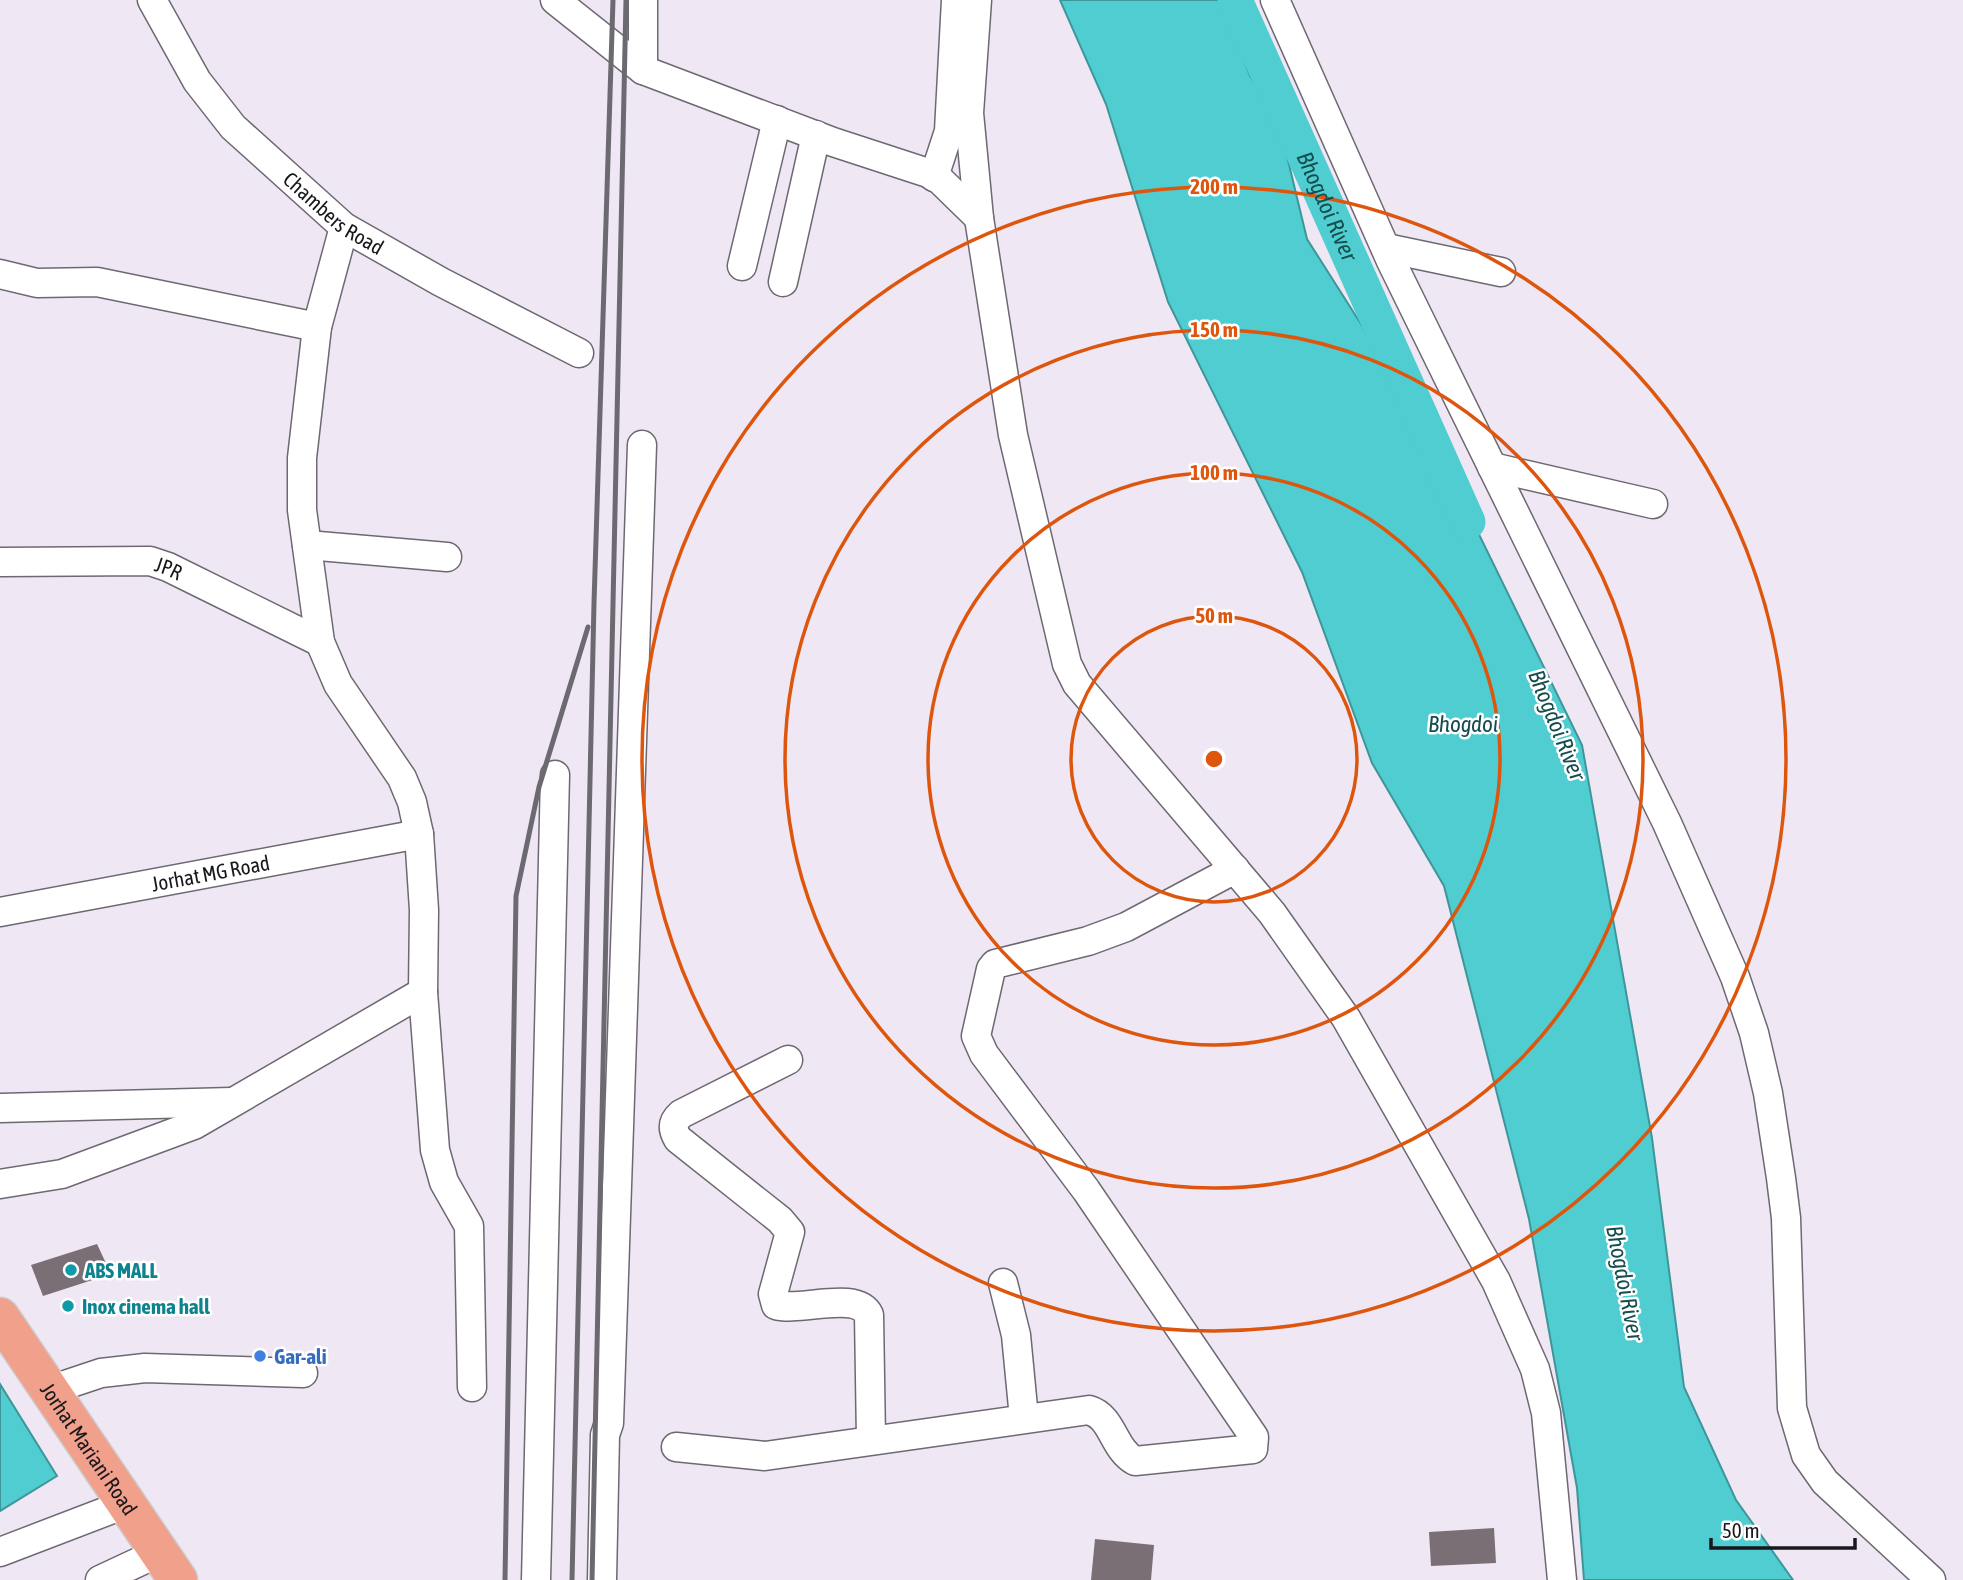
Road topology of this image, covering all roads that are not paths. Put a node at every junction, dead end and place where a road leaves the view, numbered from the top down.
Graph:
1 (152, 0) edge
2 (555, 0) edge
3 (643, 0) edge
4 (956, 0) edge
5 (977, 0) edge
6 (1275, 0) edge
7 (643, 70) junction
8 (776, 120) junction
9 (816, 135) junction
10 (934, 177) junction
11 (979, 218) junction
12 (344, 227) junction
13 (1386, 248) junction
14 (742, 266) dead end
15 (1502, 272) dead end
16 (0, 274) edge
17 (783, 282) dead end
18 (317, 327) junction
19 (579, 353) dead end
20 (642, 445) dead end
21 (1492, 467) junction
22 (1653, 504) dead end
23 (307, 545) junction
24 (447, 557) dead end
25 (0, 562) edge
26 (320, 642) junction
27 (555, 775) dead end
28 (419, 834) junction
29 (1234, 869) junction
30 (0, 912) edge
31 (423, 992) junction
32 (788, 1060) dead end
33 (234, 1102) junction
34 (0, 1108) edge
35 (0, 1184) edge
36 (1003, 1283) dead end
37 (0, 1317) edge
38 (303, 1373) dead end
39 (472, 1387) dead end
40 (50, 1390) junction
41 (1024, 1418) junction
42 (871, 1440) junction
43 (676, 1447) dead end
44 (128, 1503) junction
45 (0, 1552) edge
46 (169, 1566) edge
47 (100, 1580) edge
48 (536, 1580) edge
49 (603, 1580) edge
50 (1562, 1580) edge
51 (1931, 1580) edge

1 - 12 street, Chambers Road
2 - 7 street
3 - 7 street
4 - 10 street
5 - 11 street
6 - 13 street
7 - 8 street
8 - 9 street
8 - 14 street
9 - 10 street
9 - 17 street
10 - 11 street
11 - 29 street
12 - 18 street
12 - 19 street, Chambers Road
13 - 15 street
13 - 21 street
16 - 18 street
18 - 23 street
20 - 49 street
21 - 22 street
21 - 51 street
23 - 24 street
23 - 26 street
25 - 26 street, JPR
26 - 28 street
27 - 48 street
28 - 30 street, Jorhat MG Road
28 - 31 street
29 - 41 street
29 - 50 street
31 - 33 street
31 - 39 street
32 - 42 street
33 - 34 street
33 - 35 street
36 - 41 street
37 - 40 highway, Jorhat Mariani Road
38 - 40 street
40 - 44 highway, Jorhat Mariani Road
41 - 42 street
42 - 43 street
44 - 45 street
44 - 46 highway, Jorhat Mariani Road
46 - 47 street

